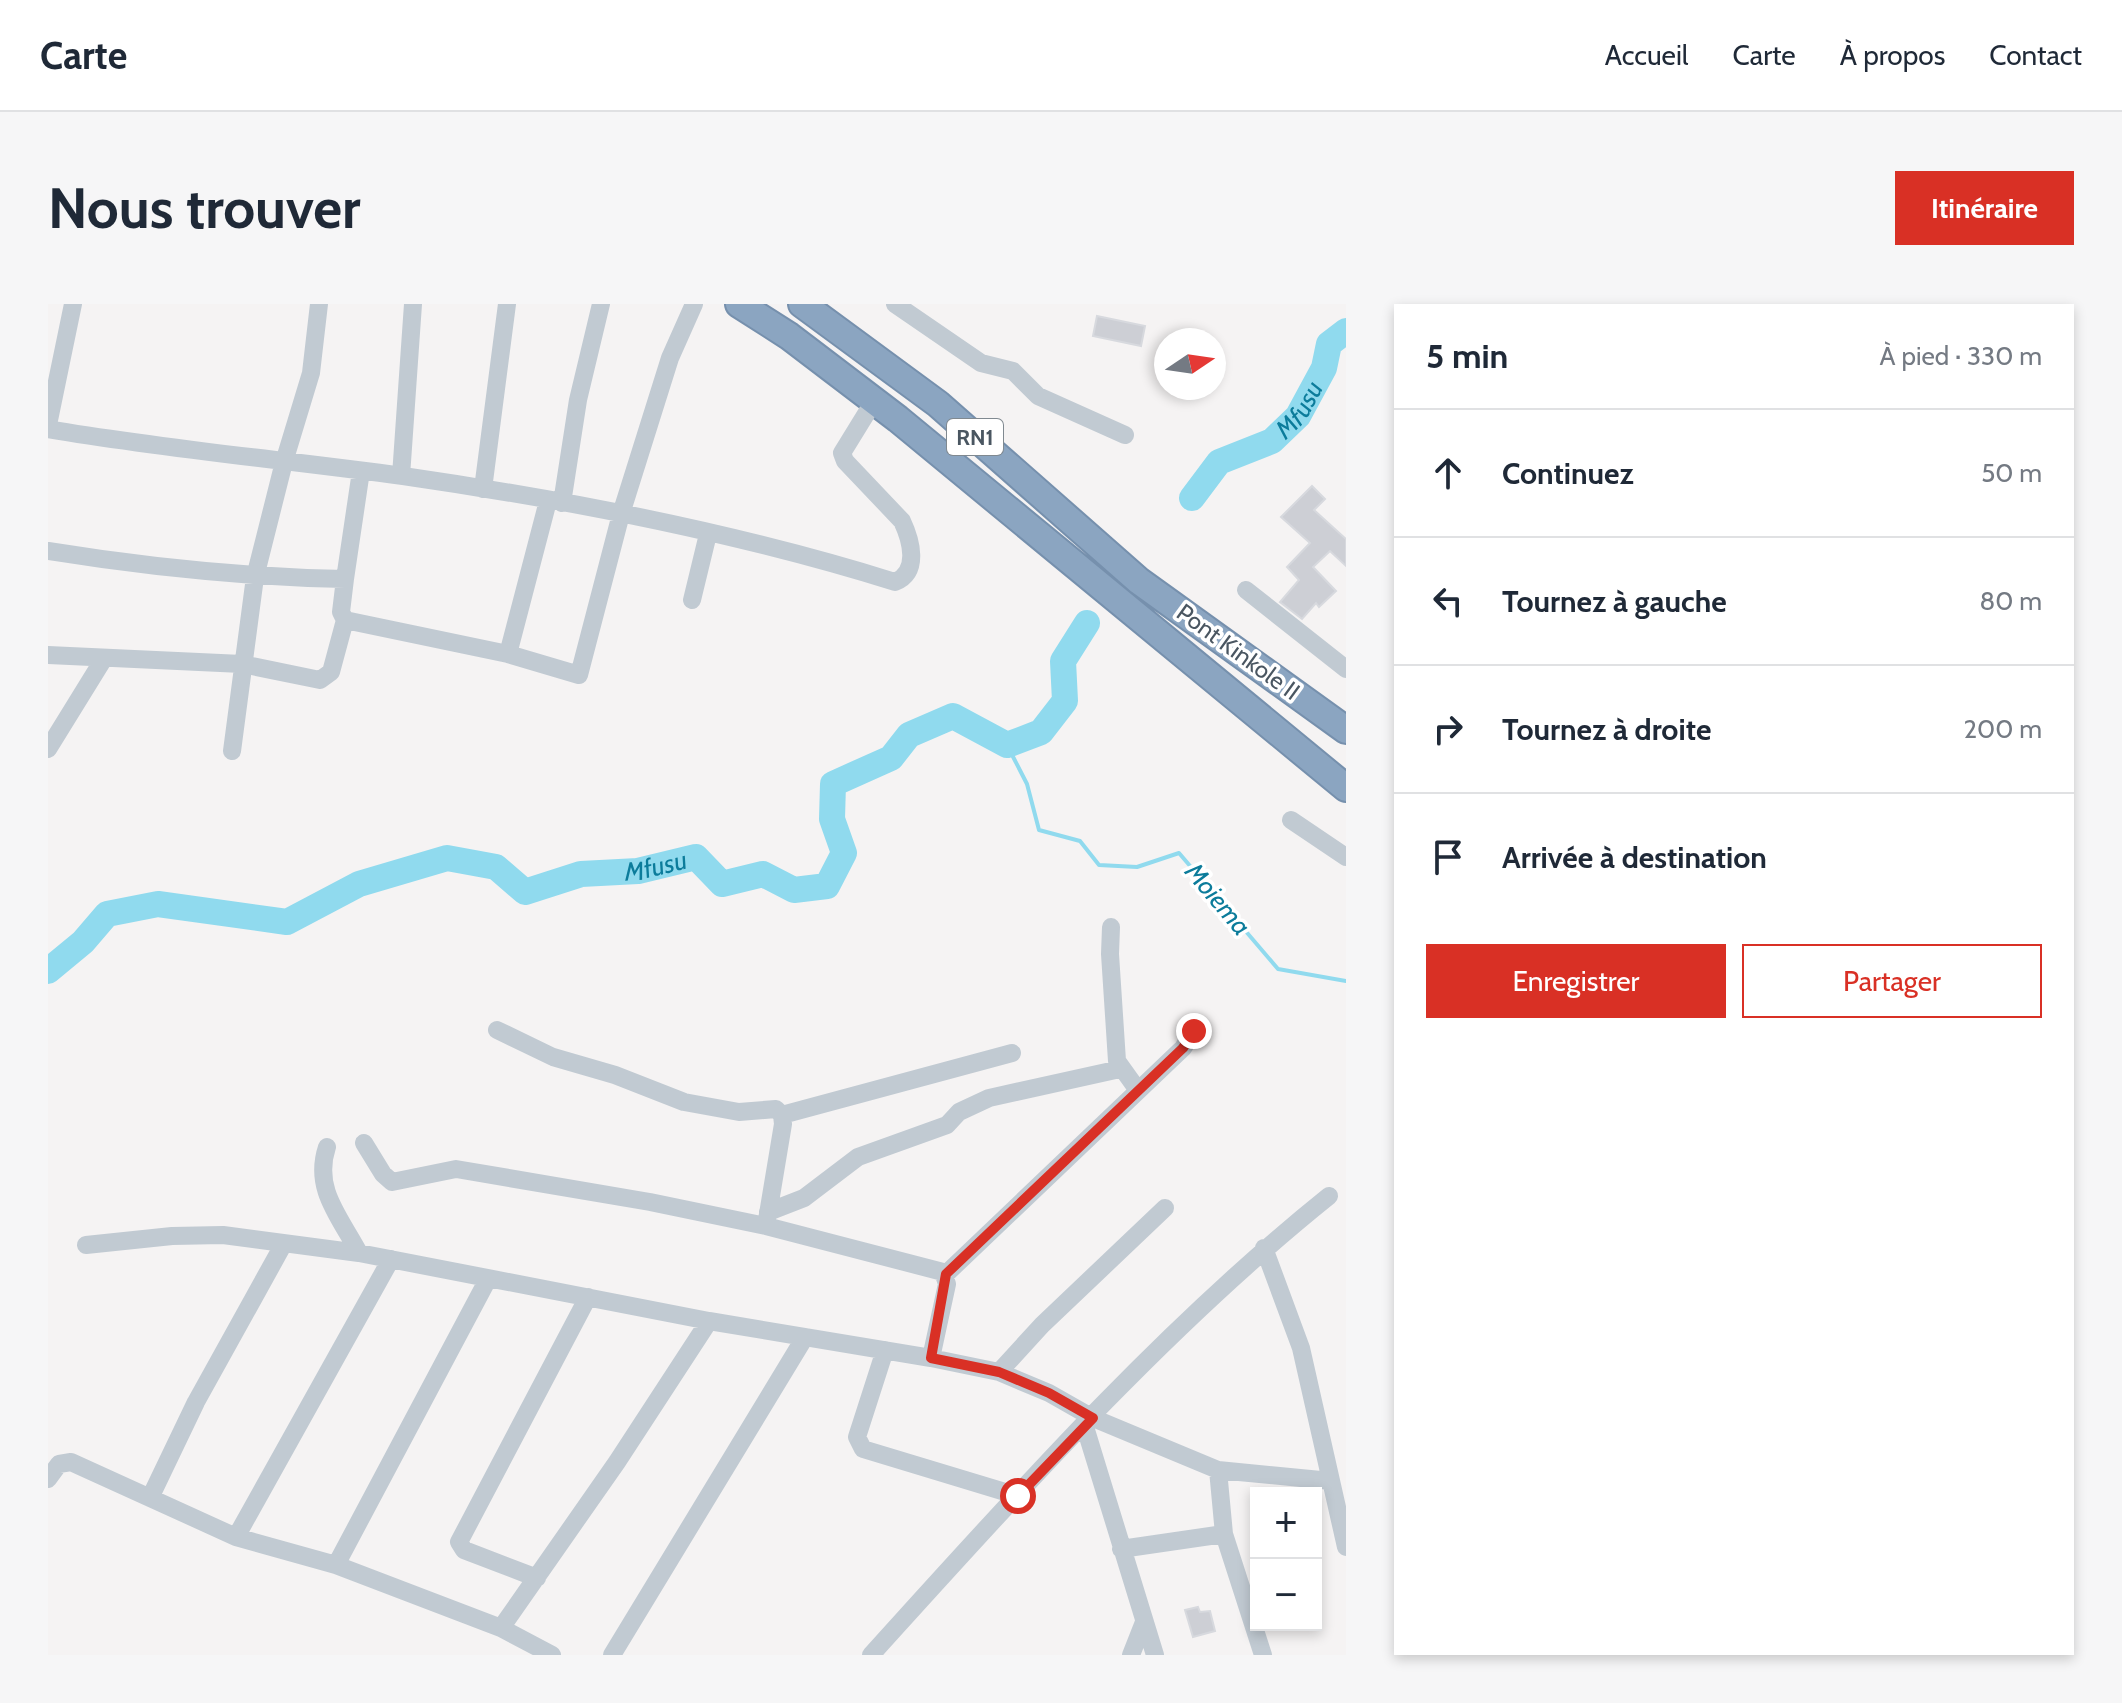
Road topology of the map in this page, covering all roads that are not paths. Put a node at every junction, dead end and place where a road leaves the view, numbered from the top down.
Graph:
1 (73, 304) edge
2 (319, 304) edge
3 (413, 304) edge
4 (507, 304) edge
5 (601, 304) edge
6 (694, 304) edge
7 (739, 304) edge
8 (802, 304) edge
9 (895, 304) edge
10 (874, 401) junction
11 (48, 427) edge
12 (1125, 435) dead end
13 (284, 462) junction
14 (361, 471) junction
15 (401, 476) junction
16 (483, 489) junction
17 (555, 502) junction
18 (621, 514) junction
19 (708, 534) junction
20 (48, 551) edge
21 (255, 577) junction
22 (345, 579) junction
23 (1246, 590) dead end
24 (692, 600) dead end
25 (345, 620) junction
26 (508, 654) junction
27 (48, 655) edge
28 (103, 660) junction
29 (242, 664) junction
30 (1346, 669) edge
31 (1341, 727) edge
32 (48, 749) edge
33 (232, 751) dead end
34 (1346, 788) edge
35 (1291, 820) dead end
36 (1346, 857) edge
37 (1111, 927) dead end
38 (497, 1030) dead end
39 (1194, 1031) dead end
40 (1012, 1053) dead end
41 (1120, 1069) junction
42 (1137, 1089) junction
43 (782, 1115) junction
44 (364, 1143) dead end
45 (327, 1147) dead end
46 (1329, 1196) dead end
47 (1165, 1208) dead end
48 (767, 1219) junction
49 (86, 1245) dead end
50 (283, 1245) junction
51 (1264, 1248) junction
52 (359, 1253) junction
53 (391, 1259) junction
54 (946, 1274) junction
55 (488, 1279) junction
56 (588, 1297) junction
57 (709, 1321) junction
58 (805, 1337) junction
59 (885, 1350) junction
60 (931, 1358) junction
61 (999, 1372) junction
62 (1089, 1423) junction
63 (1218, 1470) junction
64 (48, 1479) edge
65 (1331, 1481) junction
66 (1018, 1496) junction
67 (150, 1498) junction
68 (1224, 1534) junction
69 (236, 1537) junction
70 (1346, 1547) edge
71 (1121, 1549) junction
72 (336, 1565) junction
73 (537, 1578) junction
74 (1144, 1622) junction
75 (501, 1628) junction
76 (552, 1655) edge
77 (612, 1655) edge
78 (871, 1655) edge
79 (1131, 1655) edge
80 (1155, 1655) edge
81 (1263, 1655) edge

1 - 11 street
2 - 13 street
3 - 15 street
4 - 16 street
5 - 17 street
6 - 18 street
7 - 10 highway, RN1
8 - 31 highway, Pont Kinkole II / RN1
9 - 12 street
10 - 19 street
10 - 34 highway, Pont Kinkole II / RN1
11 - 13 street
13 - 14 street
13 - 21 street
14 - 15 street
14 - 22 street
15 - 16 street
16 - 17 street
17 - 18 street
17 - 26 street
18 - 19 street
18 - 26 street
19 - 24 street
20 - 21 street
21 - 22 street
21 - 29 street
22 - 25 street
23 - 30 street
25 - 26 street
25 - 29 street
27 - 28 street
28 - 29 street
28 - 32 street
29 - 33 street
35 - 36 street
37 - 41 street
38 - 43 street
39 - 42 street
40 - 43 street
41 - 42 street
41 - 48 street
42 - 54 street
43 - 48 street
44 - 48 street
45 - 52 street
46 - 51 street
47 - 61 street
48 - 54 street
49 - 50 street
50 - 52 street
50 - 67 street
51 - 62 street
51 - 65 street
52 - 53 street
53 - 55 street
53 - 69 street
54 - 60 street
55 - 56 street
55 - 72 street
56 - 57 street
56 - 73 street
57 - 58 street
57 - 73 street
58 - 59 street
58 - 77 street
59 - 60 street
59 - 66 street
60 - 61 street
61 - 62 street
62 - 63 street
62 - 66 street
62 - 71 street
63 - 65 street
63 - 68 street
64 - 67 street
65 - 70 street
66 - 78 street
67 - 69 street
68 - 71 street
68 - 81 street
69 - 72 street
71 - 74 street
72 - 75 street
73 - 75 street
74 - 79 street
74 - 80 street
75 - 76 street

